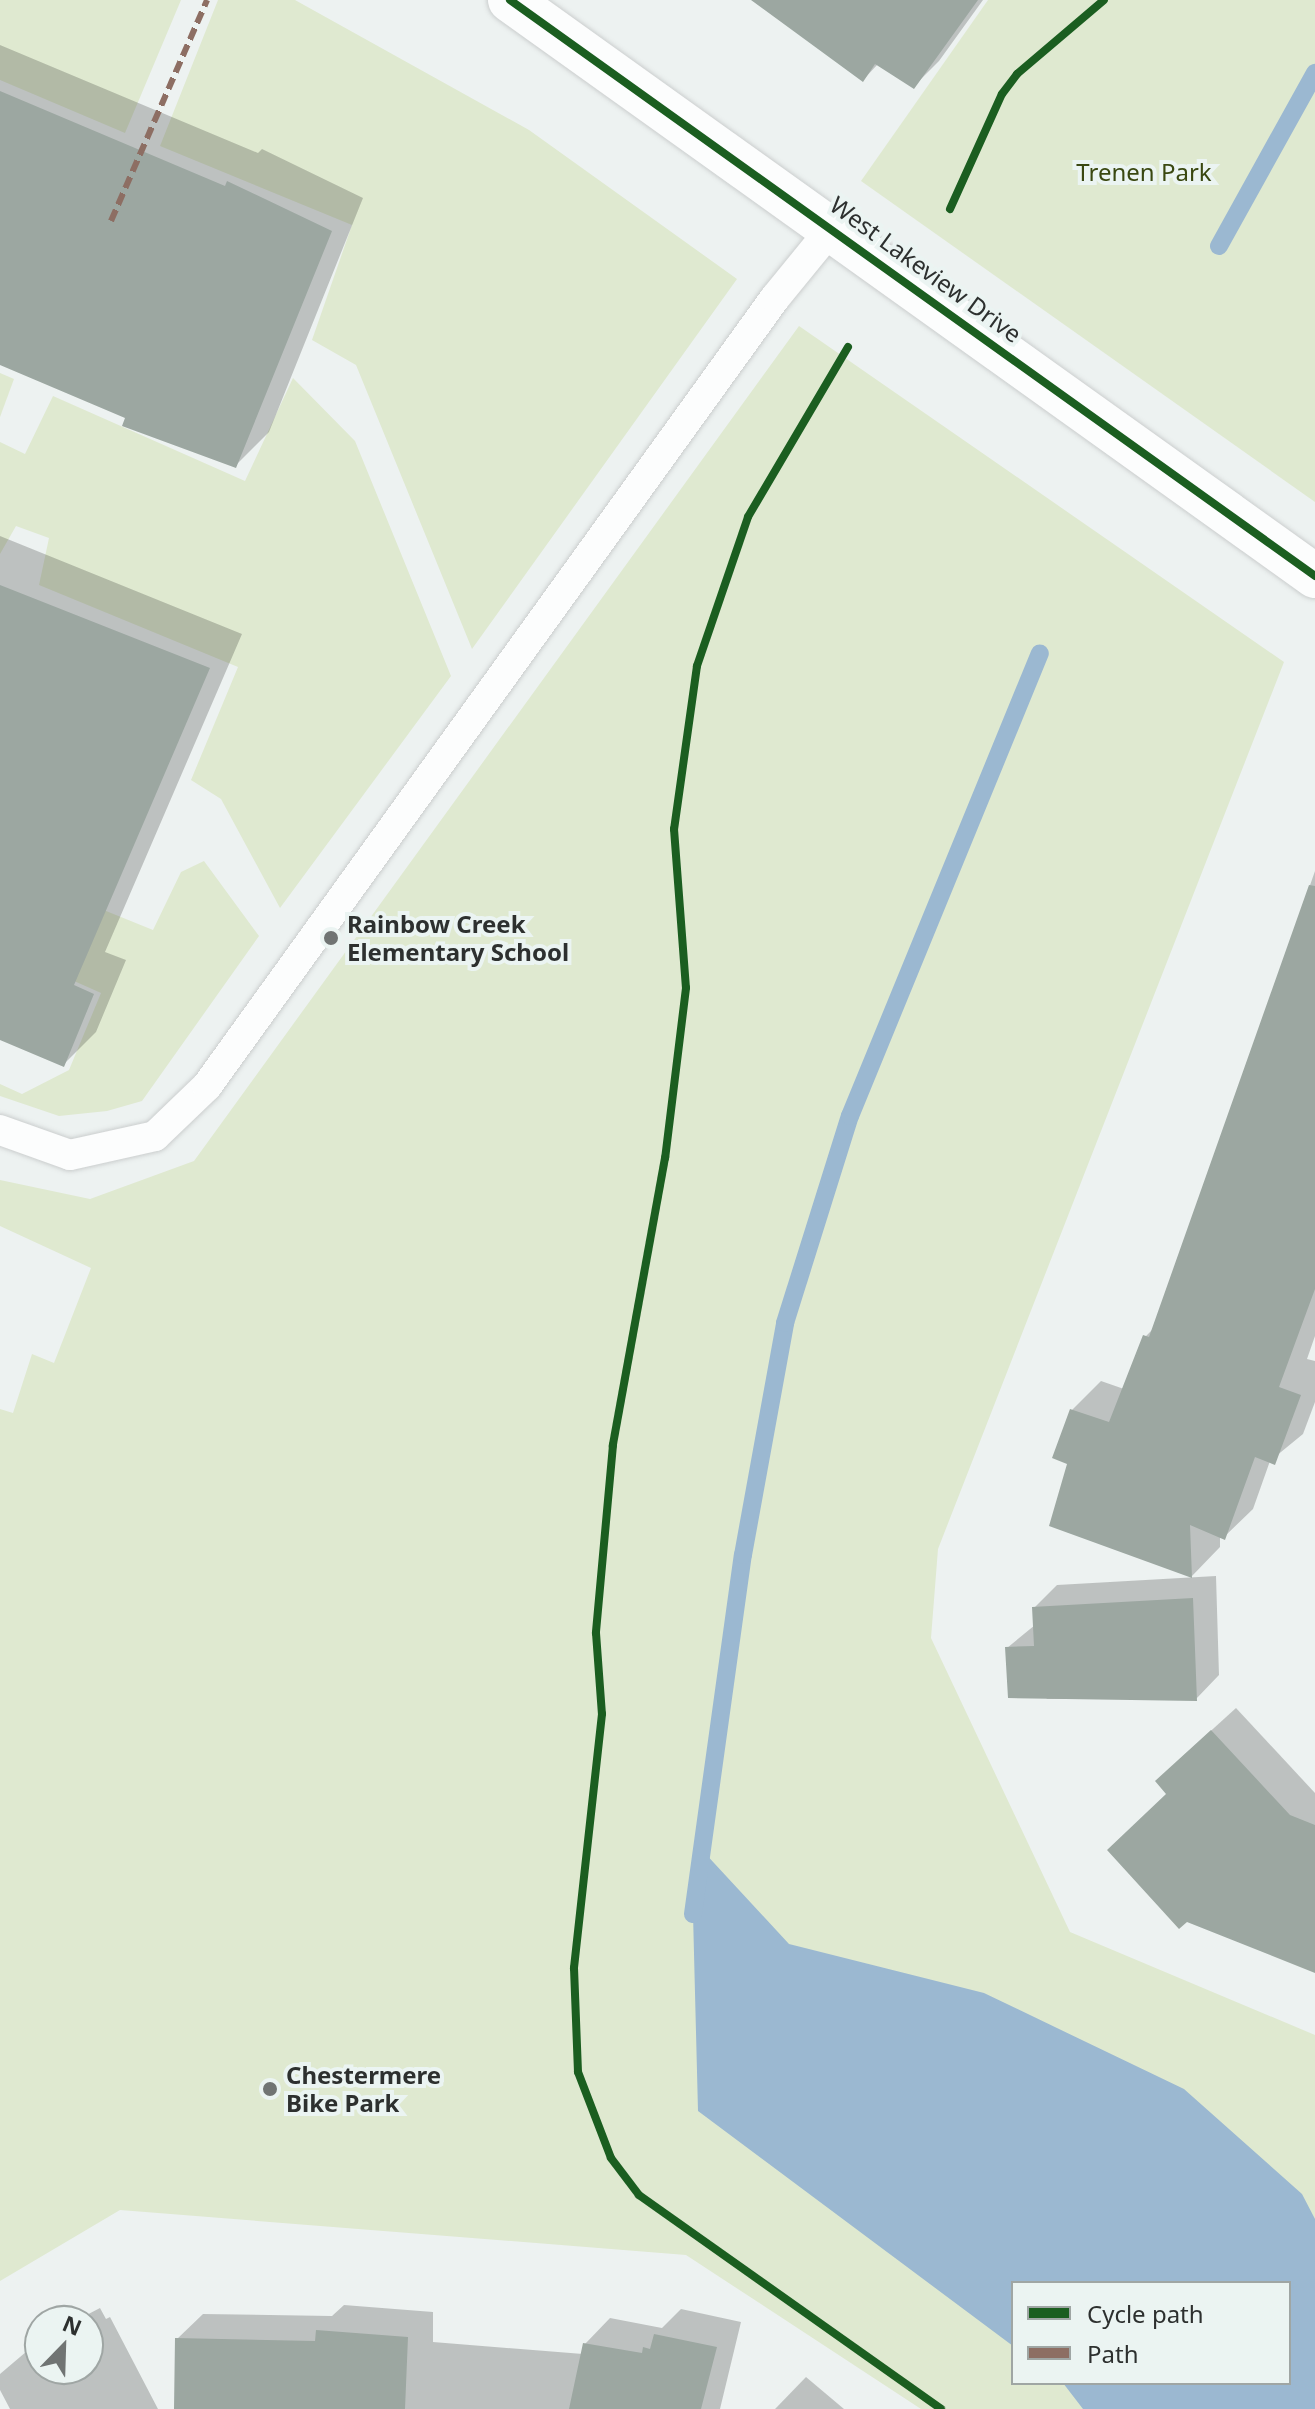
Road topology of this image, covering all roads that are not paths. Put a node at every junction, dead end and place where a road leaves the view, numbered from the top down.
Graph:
1 (510, 0) edge
2 (833, 227) junction
3 (1315, 576) edge
4 (0, 1130) edge

1 - 2 street, West Lakeview Drive
2 - 3 street, West Lakeview Drive
2 - 4 lane

